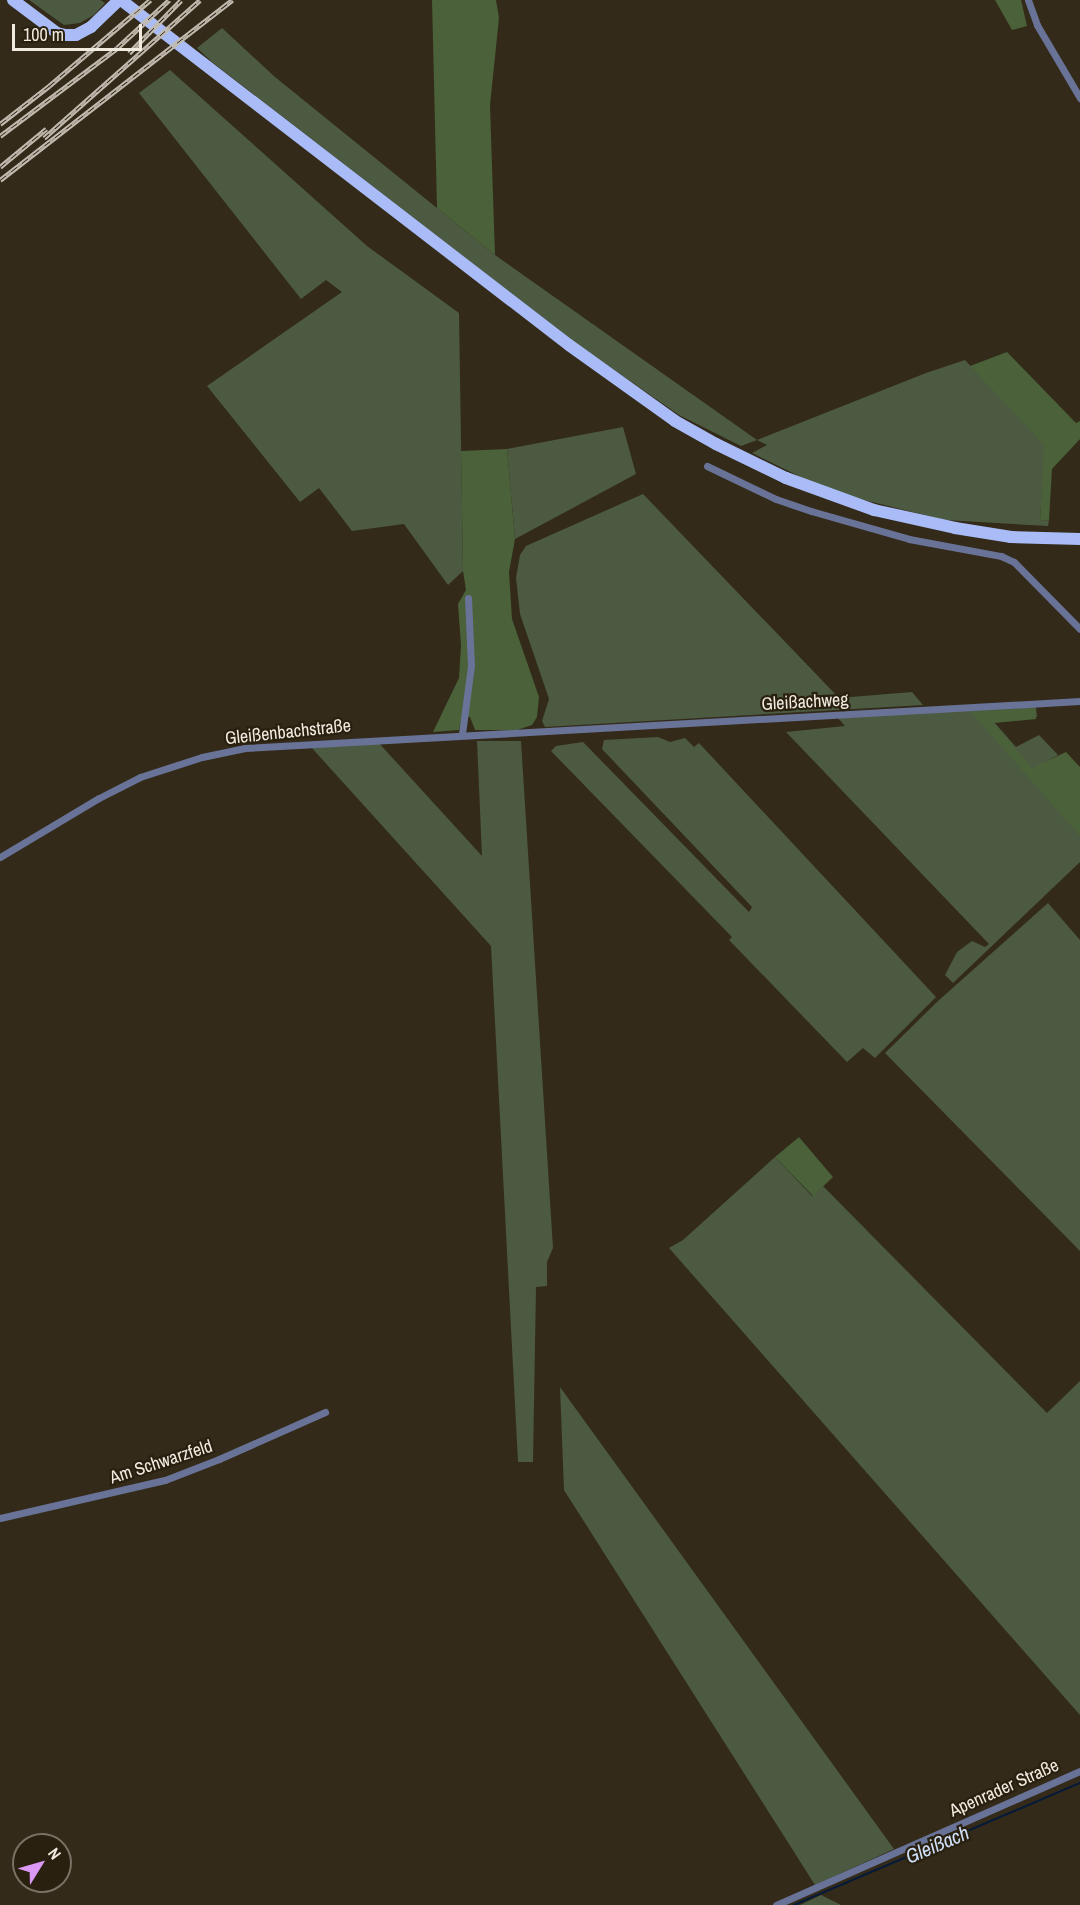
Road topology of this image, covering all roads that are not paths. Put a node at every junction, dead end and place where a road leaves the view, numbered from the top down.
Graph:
1 (13, 0) edge
2 (120, 0) edge
3 (1028, 0) edge
4 (1080, 99) edge
5 (707, 466) dead end
6 (1024, 538) junction
7 (1080, 538) edge
8 (1080, 546) edge
9 (468, 598) dead end
10 (1080, 628) edge
11 (1080, 701) edge
12 (531, 733) joint
13 (462, 734) junction
14 (0, 857) edge
15 (325, 1412) dead end
16 (0, 1518) edge
17 (1080, 1771) edge
18 (776, 1905) edge

1 - 2 main road
2 - 6 main road
3 - 4 street
5 - 10 street
6 - 7 main road
6 - 8 main road
9 - 13 street
11 - 12 street, Gleißachweg
12 - 13 street, Gleißenbachstraße
13 - 14 street, Gleißenbachstraße
15 - 16 street, Am Schwarzfeld
17 - 18 street, Apenrader Straße

